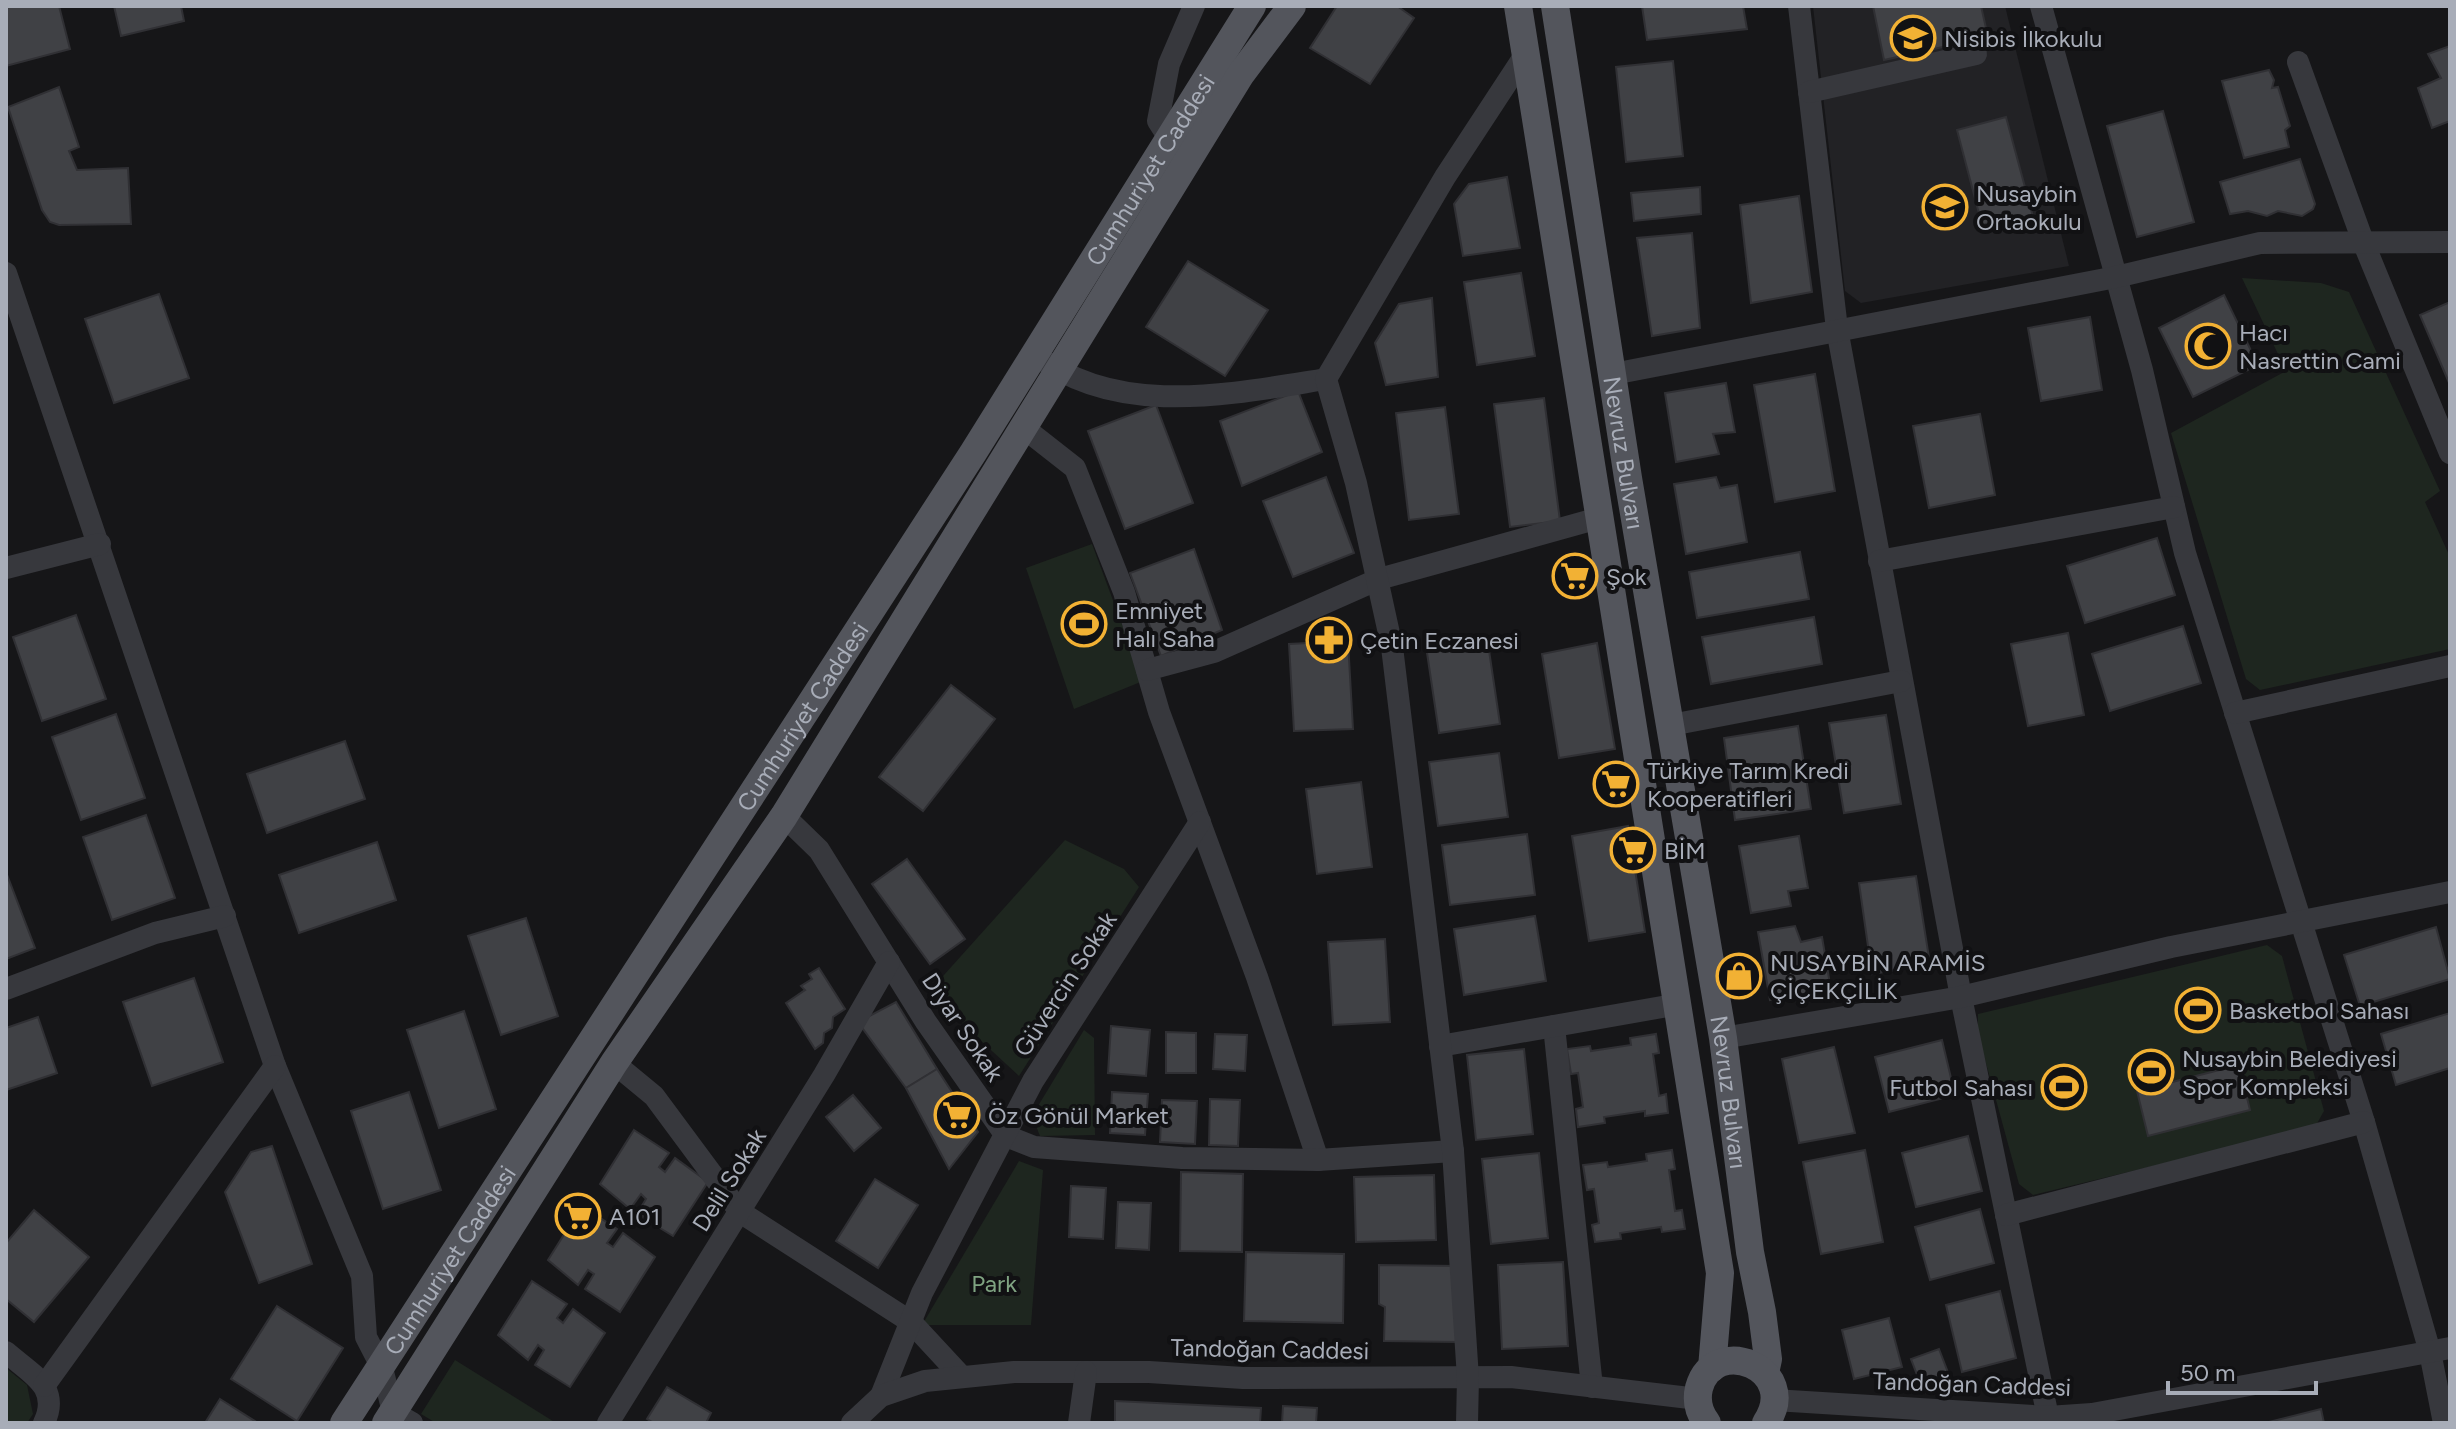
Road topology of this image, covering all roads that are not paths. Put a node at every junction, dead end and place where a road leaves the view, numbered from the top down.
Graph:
1 (1194, 6) edge
2 (1252, 6) edge
3 (1292, 6) edge
4 (1518, 6) edge
5 (1555, 6) edge
6 (1799, 6) edge
7 (2041, 6) edge
8 (1527, 52) junction
9 (1976, 54) dead end
10 (2298, 62) dead end
11 (1809, 92) junction
12 (1169, 138) junction
13 (2450, 242) edge
14 (2364, 244) junction
15 (6, 273) edge
16 (2116, 277) junction
17 (1837, 329) junction
18 (1034, 353) junction
19 (1058, 372) junction
20 (1613, 374) junction
21 (1326, 379) junction
22 (1024, 428) junction
23 (2450, 453) edge
24 (2174, 507) junction
25 (1599, 518) junction
26 (100, 544) junction
27 (1879, 561) junction
28 (6, 568) edge
29 (1379, 579) junction
30 (2450, 666) edge
31 (1147, 670) junction
32 (1901, 681) junction
33 (2235, 713) junction
34 (1671, 725) junction
35 (784, 816) junction
36 (1200, 822) junction
37 (2450, 892) edge
38 (225, 916) junction
39 (2301, 920) junction
40 (889, 962) junction
41 (6, 989) edge
42 (1961, 997) junction
43 (1679, 1004) junction
44 (1554, 1026) junction
45 (1723, 1038) junction
46 (1440, 1046) junction
47 (614, 1063) junction
48 (275, 1066) junction
49 (2364, 1122) junction
50 (1006, 1136) junction
51 (1453, 1151) junction
52 (1318, 1160) junction
53 (740, 1212) junction
54 (2006, 1215) junction
55 (911, 1322) junction
56 (2440, 1350) edge
57 (6, 1352) edge
58 (382, 1368) junction
59 (1712, 1368) junction
60 (1086, 1372) junction
61 (1765, 1373) junction
62 (962, 1377) junction
63 (1468, 1378) junction
64 (44, 1386) junction
65 (1592, 1387) junction
66 (881, 1396) junction
67 (1770, 1411) edge
68 (1702, 1415) edge
69 (1944, 1417) edge
70 (2048, 1417) junction
71 (2093, 1418) edge
72 (397, 1419) edge
73 (44, 1423) edge
74 (344, 1423) edge
75 (608, 1423) edge
76 (852, 1423) edge
77 (1079, 1423) edge
78 (1467, 1423) edge
79 (2444, 1423) edge

1 - 12 street
2 - 12 main road, Cumhuriyet Caddesi
3 - 19 main road
4 - 8 main road, Nevruz Bulvarı
5 - 20 main road, Nevruz Bulvarı
6 - 11 street
7 - 16 street
8 - 21 street
8 - 25 main road, Nevruz Bulvarı
9 - 11 street
10 - 14 street
11 - 17 street
12 - 18 main road, Cumhuriyet Caddesi
13 - 14 street
14 - 16 street
14 - 23 street
15 - 26 street
16 - 17 street
16 - 24 street
17 - 20 street
17 - 27 street
18 - 19 street
18 - 58 main road, Cumhuriyet Caddesi
19 - 21 street
19 - 22 main road
20 - 34 main road, Nevruz Bulvarı
21 - 29 street
22 - 31 street
22 - 35 main road
24 - 27 street
24 - 33 street
25 - 29 street
25 - 43 main road, Nevruz Bulvarı
26 - 28 street
26 - 38 street
27 - 32 street
29 - 31 street
29 - 46 street
30 - 33 street
31 - 36 street
32 - 34 street
32 - 42 street
33 - 39 street
34 - 45 main road, Nevruz Bulvarı
35 - 40 street, Diyar Sokak
35 - 47 main road
36 - 50 street, Güvercin Sokak
36 - 52 street
37 - 39 street
38 - 41 street
38 - 48 street
39 - 42 street
39 - 49 street
40 - 50 street, Diyar Sokak
40 - 53 street, Delil Sokak
42 - 45 street
42 - 54 street
43 - 44 street
43 - 59 main road, Nevruz Bulvarı
44 - 46 street
44 - 65 street
45 - 61 main road, Nevruz Bulvarı
46 - 51 street
47 - 53 street
47 - 72 main road
48 - 58 street
48 - 64 street
49 - 54 street
49 - 56 street
50 - 52 street
50 - 55 street, Güvercin Sokak
51 - 52 street
51 - 63 street
53 - 55 street
53 - 75 street, Delil Sokak
54 - 70 street
55 - 62 street
55 - 66 street, Güvercin Sokak
56 - 71 street, Tandoğan Caddesi
56 - 79 street
57 - 64 street
58 - 72 street
58 - 74 main road, Cumhuriyet Caddesi
59 - 61 main road
59 - 68 main road, Nevruz Bulvarı
60 - 62 street, Tandoğan Caddesi
60 - 63 street, Tandoğan Caddesi
60 - 77 street
61 - 67 main road, Nevruz Bulvarı
62 - 66 street, Tandoğan Caddesi
63 - 65 street, Tandoğan Caddesi
63 - 78 street
64 - 73 street
65 - 68 street, Tandoğan Caddesi
66 - 76 street, Tandoğan Caddesi
67 - 69 street, Tandoğan Caddesi
69 - 70 street, Tandoğan Caddesi
70 - 71 street, Tandoğan Caddesi

